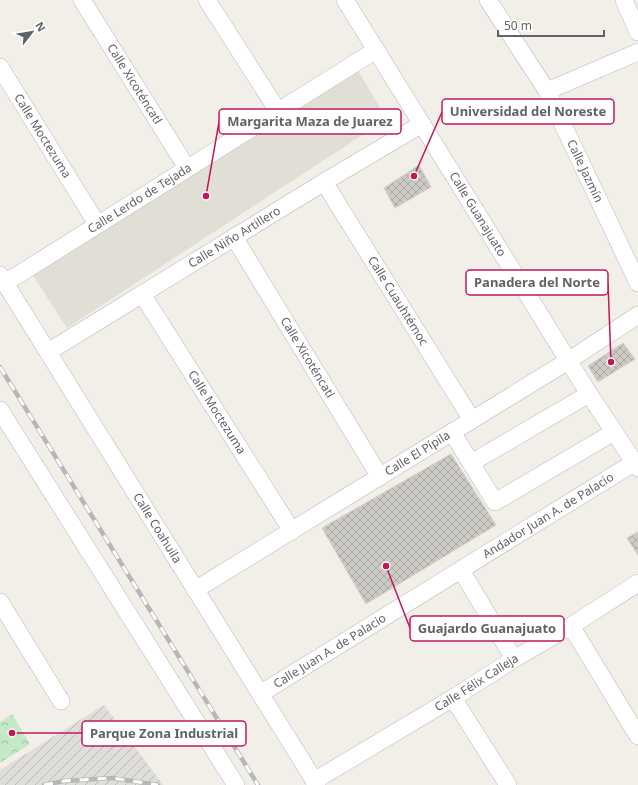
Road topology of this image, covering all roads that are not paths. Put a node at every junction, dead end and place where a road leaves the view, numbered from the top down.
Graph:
1 (82, 0) edge
2 (206, 0) edge
3 (345, 0) edge
4 (488, 0) edge
5 (624, 0) edge
6 (638, 32) edge
7 (376, 50) junction
8 (638, 52) edge
9 (0, 67) edge
10 (547, 91) junction
11 (278, 111) junction
12 (422, 124) junction
13 (187, 168) junction
14 (324, 182) junction
15 (97, 224) junction
16 (234, 237) junction
17 (2, 279) edge
18 (638, 283) edge
19 (142, 294) junction
20 (638, 315) edge
21 (48, 352) junction
22 (568, 361) junction
23 (588, 394) junction
24 (0, 410) edge
25 (472, 420) junction
26 (452, 432) junction
27 (614, 432) junction
28 (471, 463) junction
29 (636, 465) edge
30 (380, 477) junction
31 (292, 531) junction
32 (461, 570) junction
33 (638, 583) edge
34 (195, 590) junction
35 (0, 602) edge
36 (571, 626) junction
37 (514, 659) junction
38 (260, 694) junction
39 (453, 698) junction
40 (62, 700) dead end
41 (638, 736) edge
42 (316, 783) edge
43 (236, 785) edge
44 (508, 785) edge

1 - 13 street, Calle Xicoténcatl
2 - 11 street
3 - 7 street, Calle Guanajuato
4 - 10 street, Calle Jazmín
5 - 6 street
7 - 11 street, Calle Lerdo de Tejada
7 - 12 street, Calle Guanajuato
8 - 10 street
9 - 15 street, Calle Moctezuma
10 - 18 street, Calle Jazmín
11 - 13 street, Calle Lerdo de Tejada
12 - 14 street, Calle Niño Artillero
12 - 22 street, Calle Guanajuato
13 - 15 street, Calle Lerdo de Tejada
14 - 16 street, Calle Niño Artillero
14 - 25 street, Calle Cuauhtémoc
15 - 17 street, Calle Lerdo de Tejada
16 - 19 street, Calle Niño Artillero
16 - 30 street, Calle Xicoténcatl
17 - 21 street, Calle Coahuila
19 - 21 street, Calle Niño Artillero
19 - 31 street, Calle Moctezuma
20 - 22 street, Calle El Pípila
21 - 34 street, Calle Coahuila
22 - 23 street, Calle Guanajuato
22 - 25 street, Calle El Pípila
23 - 27 street, Calle Guanajuato
23 - 28 street
24 - 43 street
25 - 26 street, Calle El Pípila
26 - 28 street
26 - 30 street, Calle El Pípila
27 - 28 street
27 - 29 street, Calle Guanajuato
29 - 32 street, Andador Juan A. de Palacio
30 - 31 street, Calle El Pípila
31 - 34 street, Calle El Pípila
32 - 37 street
32 - 38 street, Calle Juan A. de Palacio
33 - 36 street, Calle Félix Calleja
34 - 38 street, Calle Coahuila
35 - 40 street
36 - 37 street, Calle Félix Calleja
36 - 41 street
37 - 39 street, Calle Félix Calleja
38 - 42 street, Calle Coahuila
39 - 42 street, Calle Félix Calleja
39 - 44 street

